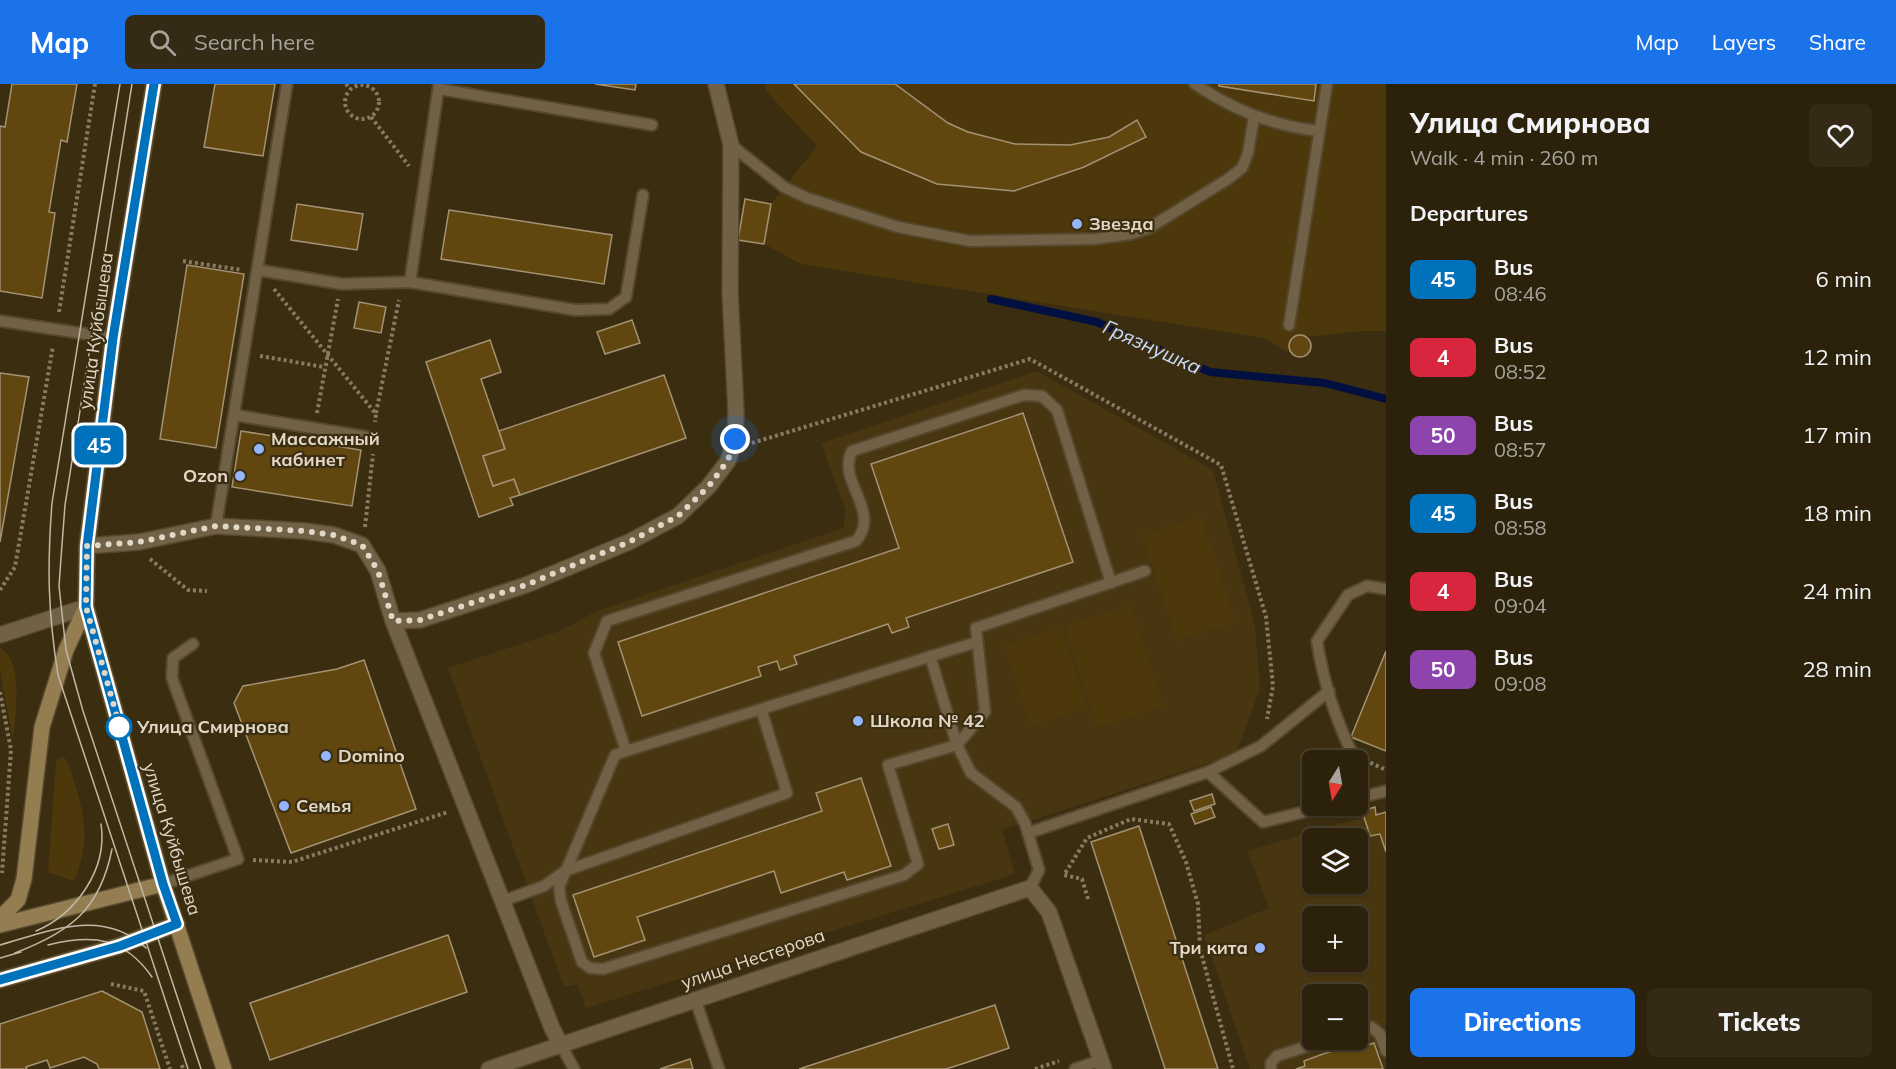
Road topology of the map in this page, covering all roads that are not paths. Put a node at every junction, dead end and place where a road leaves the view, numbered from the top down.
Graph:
1 (154, 84) edge
2 (287, 84) edge
3 (716, 84) edge
4 (1195, 84) edge
5 (1327, 84) edge
6 (439, 87) edge
7 (1254, 117) junction
8 (652, 125) dead end
9 (1319, 132) junction
10 (732, 145) junction
11 (643, 195) dead end
12 (258, 271) junction
13 (410, 282) junction
14 (0, 321) edge
15 (1289, 325) dead end
16 (113, 338) junction
17 (234, 415) junction
18 (374, 438) road end
19 (216, 526) junction
20 (87, 546) junction
21 (1145, 571) dead end
22 (1111, 582) junction
23 (1386, 589) edge
24 (86, 607) junction
25 (393, 621) junction
26 (0, 635) edge
27 (977, 642) junction
28 (193, 644) dead end
29 (930, 656) junction
30 (1329, 691) junction
31 (761, 709) junction
32 (957, 745) junction
33 (1351, 750) edge
34 (626, 751) junction
35 (1208, 772) junction
36 (1386, 790) edge
37 (1368, 795) edge
38 (1302, 812) edge
39 (1028, 833) junction
40 (565, 871) junction
41 (163, 884) junction
42 (1030, 888) junction
43 (503, 901) junction
44 (0, 918) edge
45 (177, 924) junction
46 (0, 926) edge
47 (0, 980) edge
48 (695, 999) junction
49 (1368, 1028) edge
50 (561, 1045) junction
51 (1302, 1048) edge
52 (1386, 1051) edge
53 (1103, 1065) edge
54 (224, 1069) edge
55 (489, 1069) edge
56 (574, 1069) edge
57 (719, 1069) edge
58 (1075, 1069) edge
59 (1271, 1069) edge

1 - 16 main road, улица Куйбышева
2 - 12 lane
3 - 10 street
4 - 7 lane
5 - 9 lane
6 - 8 lane
6 - 13 lane
7 - 9 lane
7 - 10 lane
9 - 15 lane
10 - 25 street
11 - 13 lane
12 - 13 lane
12 - 17 lane
14 - 16 lane
16 - 20 main road, улица Куйбышева
17 - 18 lane
17 - 19 lane
19 - 20 street
19 - 25 street
20 - 24 main road, улица Куйбышева
21 - 22 lane
22 - 27 lane
22 - 34 lane
23 - 30 lane
24 - 26 street
24 - 41 main road, улица Куйбышева
24 - 44 main road
25 - 43 street
27 - 29 lane
27 - 32 lane
28 - 41 lane
29 - 31 lane
29 - 32 lane
30 - 33 lane
30 - 35 lane
31 - 34 lane
31 - 40 lane
32 - 39 lane
32 - 40 lane
34 - 40 lane
35 - 38 lane
35 - 39 lane
36 - 37 lane
39 - 42 lane
40 - 43 lane
41 - 45 main road, улица Куйбышева
41 - 46 main road
42 - 48 street, улица Нестерова
42 - 53 street
43 - 50 street
45 - 47 main road
45 - 54 main road, улица Куйбышева
48 - 50 street, улица Нестерова
48 - 57 lane
49 - 52 lane
50 - 55 street, улица Нестерова
50 - 56 lane
51 - 59 lane
53 - 58 lane

